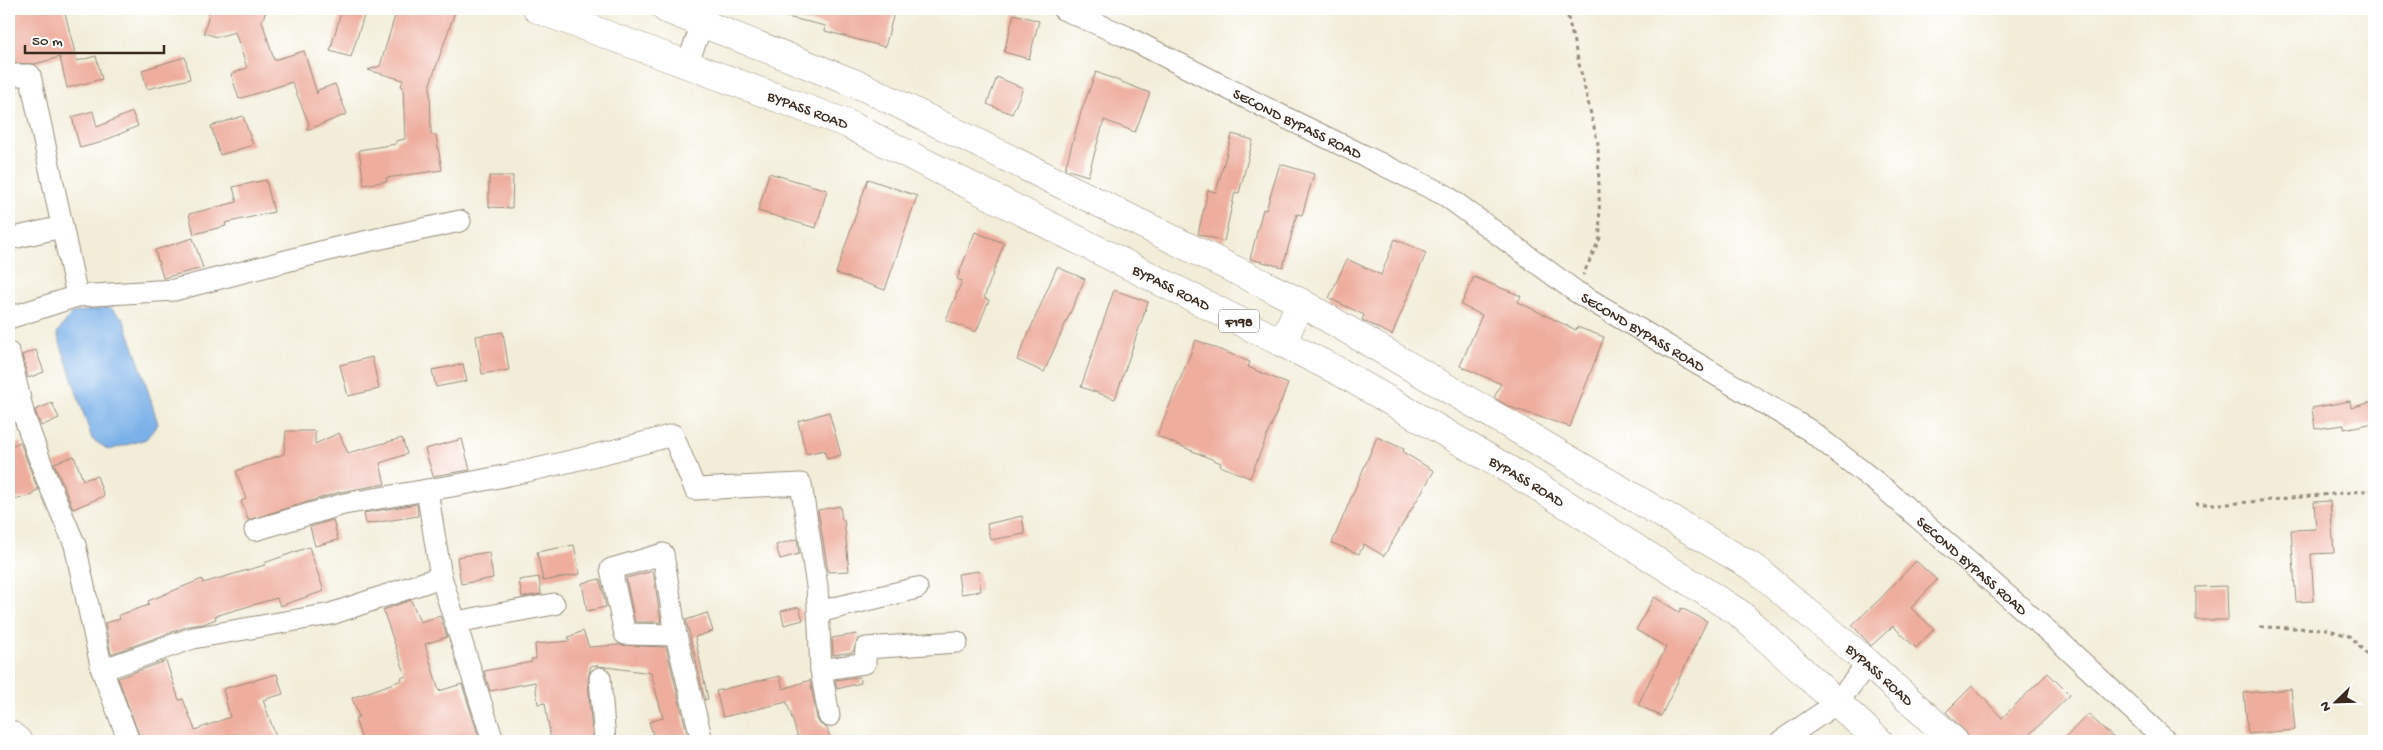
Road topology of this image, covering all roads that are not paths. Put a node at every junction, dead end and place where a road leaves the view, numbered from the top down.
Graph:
1 (537, 9) edge
2 (666, 9) edge
3 (1063, 9) edge
4 (706, 16) edge
5 (687, 64) junction
6 (9, 75) edge
7 (864, 87) junction
8 (848, 124) junction
9 (460, 221) dead end
10 (62, 227) junction
11 (9, 238) edge
12 (76, 296) junction
13 (1300, 302) junction
14 (9, 318) edge
15 (1283, 343) junction
16 (9, 353) edge
17 (427, 490) junction
18 (255, 530) dead end
19 (441, 577) junction
20 (916, 588) dead end
21 (554, 604) dead end
22 (818, 612) junction
23 (456, 622) junction
24 (676, 636) dead end
25 (957, 642) dead end
26 (1868, 663) junction
27 (102, 670) junction
28 (821, 670) junction
29 (600, 678) dead end
30 (1837, 703) junction
31 (829, 716) dead end
32 (9, 734) edge
33 (18, 741) edge
34 (129, 741) edge
35 (493, 741) edge
36 (605, 741) edge
37 (702, 741) edge
38 (1781, 741) edge
39 (1880, 741) edge
40 (1954, 741) edge
41 (2166, 741) edge

1 - 5 main road, BYPASS ROAD / F198
2 - 4 main road, BYPASS ROAD
3 - 41 street, SECOND BYPASS ROAD
4 - 5 street
4 - 7 main road, BYPASS ROAD
5 - 8 main road, BYPASS ROAD / F198
6 - 10 street
7 - 8 main road
7 - 13 main road, BYPASS ROAD
8 - 15 main road, BYPASS ROAD / F198
9 - 12 street
10 - 11 street
10 - 12 street
12 - 14 street
13 - 15 main road
13 - 26 main road, BYPASS ROAD
15 - 30 main road, BYPASS ROAD / F198
16 - 27 street
17 - 18 street
17 - 19 street
17 - 22 street
19 - 23 street
19 - 27 street
20 - 22 street
21 - 23 street
22 - 28 street
23 - 35 street
24 - 37 street
25 - 28 street
26 - 30 street
26 - 40 main road, BYPASS ROAD
27 - 34 street
28 - 31 street
29 - 36 street
30 - 38 street
30 - 39 main road, BYPASS ROAD / F198
32 - 33 main road

